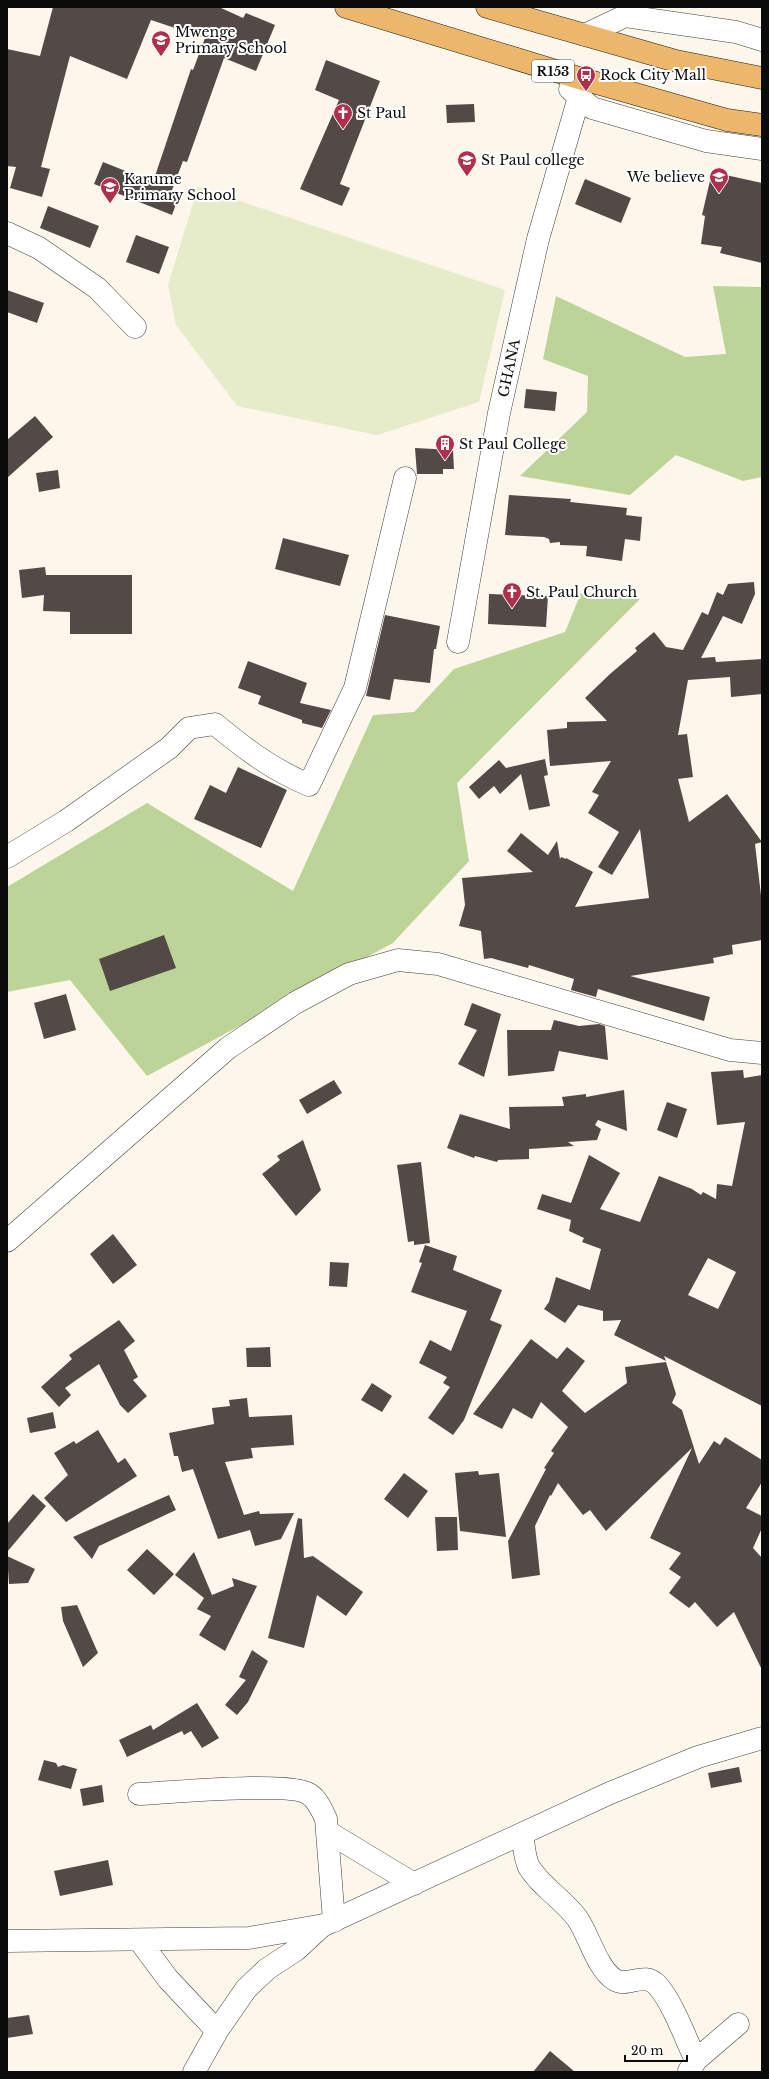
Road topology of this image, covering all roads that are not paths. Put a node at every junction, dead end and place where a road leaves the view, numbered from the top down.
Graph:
1 (346, 7) edge
2 (487, 7) edge
3 (585, 35) junction
4 (762, 40) edge
5 (563, 74) junction
6 (762, 78) edge
7 (579, 97) junction
8 (762, 125) edge
9 (762, 149) edge
10 (7, 233) edge
11 (135, 327) dead end
12 (405, 478) dead end
13 (458, 642) dead end
14 (7, 857) edge
15 (762, 1053) edge
16 (7, 1241) edge
17 (762, 1738) edge
18 (139, 1794) dead end
19 (328, 1832) junction
20 (522, 1834) junction
21 (414, 1884) junction
22 (329, 1923) junction
23 (139, 1940) junction
24 (7, 1941) edge
25 (738, 2024) dead end
26 (218, 2031) junction
27 (692, 2066) edge
28 (194, 2072) edge

1 - 5 main road, R153
2 - 3 main road
3 - 4 street
3 - 6 main road
5 - 7 street
5 - 8 main road, R153
7 - 9 street
7 - 13 street, GHANA
10 - 11 street
12 - 14 street
15 - 16 street
17 - 20 street
18 - 19 street
19 - 21 street
19 - 22 street
20 - 21 street
20 - 27 street
21 - 22 street
22 - 23 street
22 - 26 street
23 - 24 street
23 - 26 street
25 - 27 street
26 - 28 street

